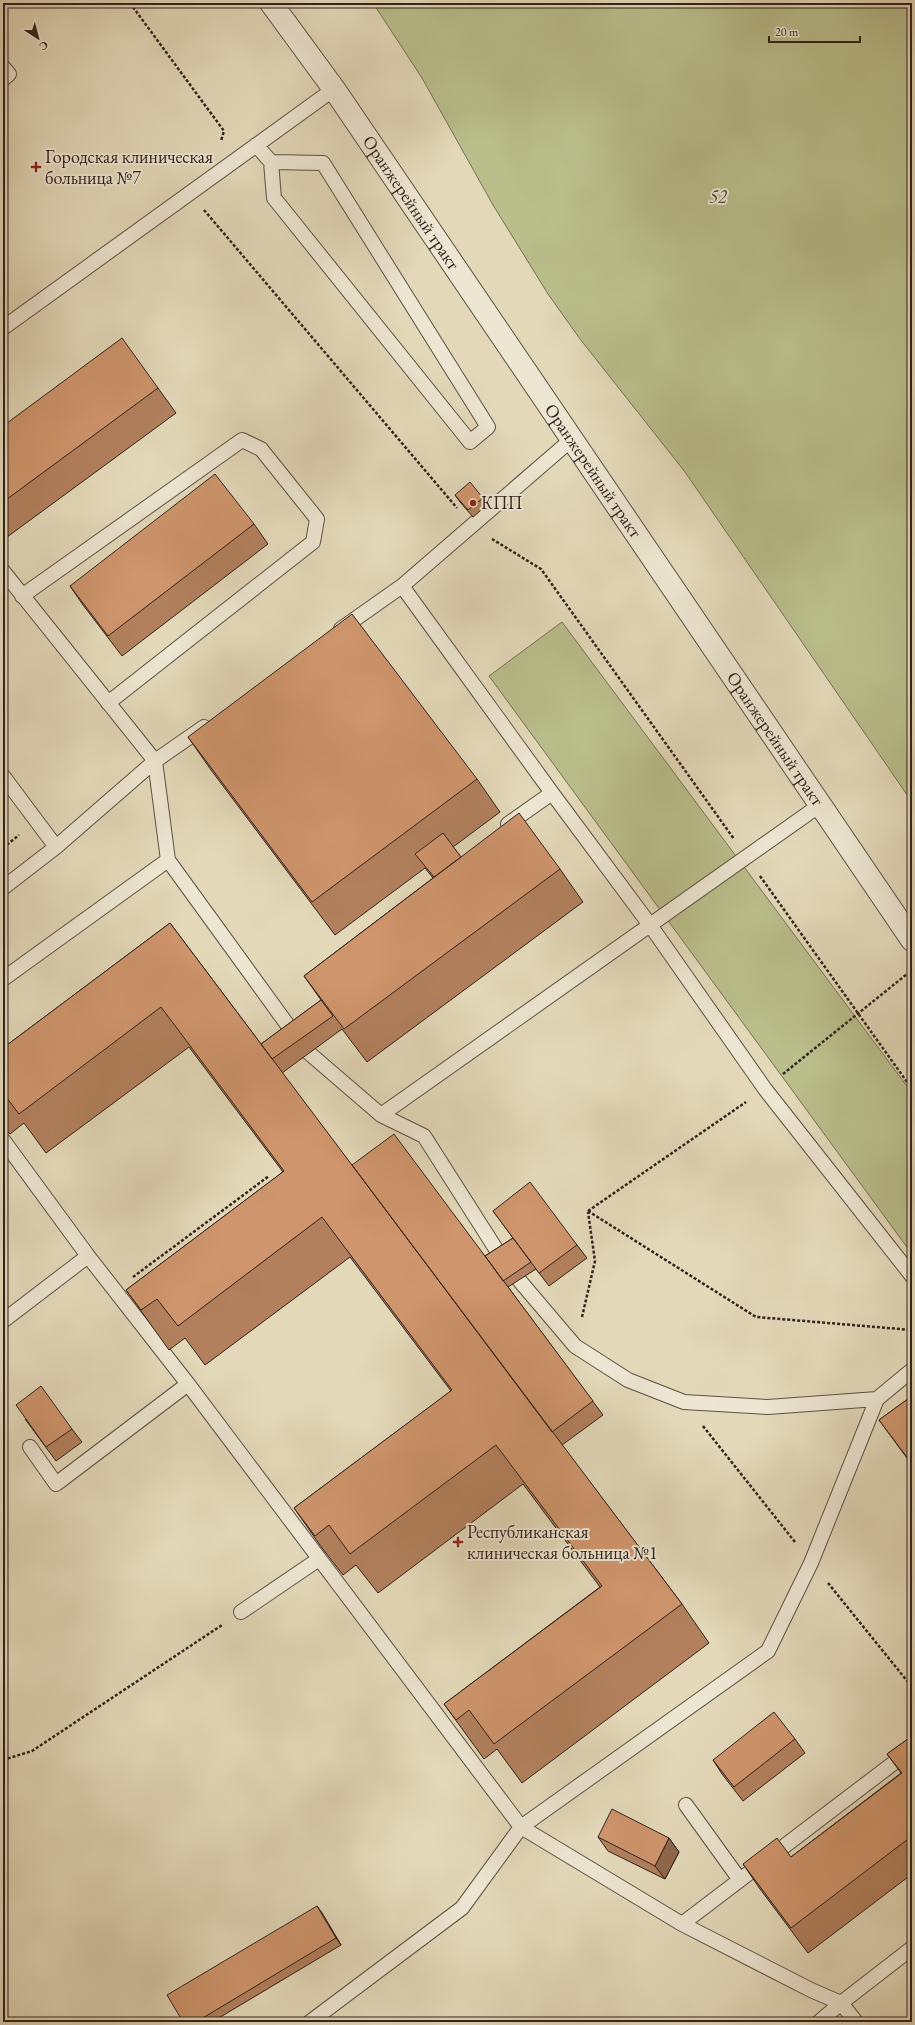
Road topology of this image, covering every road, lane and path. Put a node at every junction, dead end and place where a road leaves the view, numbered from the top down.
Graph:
1 (130, 3) edge
2 (271, 3) edge
3 (3, 66) edge
4 (3, 79) edge
5 (334, 89) junction
6 (256, 145) junction
7 (271, 162) junction
8 (211, 178) junction
9 (3, 328) edge
10 (571, 440) junction
11 (472, 526) junction
12 (3, 571) edge
13 (402, 586) junction
14 (22, 596) junction
15 (330, 636) edge
16 (108, 703) junction
17 (214, 720) edge
18 (155, 761) junction
19 (3, 776) edge
20 (552, 793) junction
21 (820, 805) junction
22 (508, 824) edge
23 (56, 847) junction
24 (747, 858) junction
25 (168, 860) junction
26 (3, 888) edge
27 (650, 925) junction
28 (912, 940) edge
29 (3, 979) edge
30 (297, 1038) edge
31 (309, 1053) dead end
32 (912, 1089) edge
33 (381, 1115) junction
34 (3, 1140) edge
35 (269, 1176) edge
36 (88, 1256) junction
37 (501, 1257) edge
38 (912, 1276) edge
39 (519, 1280) dead end
40 (115, 1291) junction
41 (3, 1321) edge
42 (912, 1330) edge
43 (575, 1346) junction
44 (912, 1370) edge
45 (188, 1384) junction
46 (877, 1399) junction
47 (30, 1447) dead end
48 (319, 1559) junction
49 (241, 1612) joint
50 (912, 1749) edge
51 (3, 1760) edge
52 (686, 1805) dead end
53 (521, 1827) junction
54 (740, 1880) junction
55 (682, 1924) junction
56 (912, 1948) edge
57 (842, 2003) junction
58 (310, 2022) edge
59 (818, 2022) edge
60 (856, 2022) edge

1 - 8 path
2 - 5 street, Оранжерейный тракт
3 - 4 lane
5 - 6 lane
5 - 10 street, Оранжерейный тракт
6 - 7 lane
6 - 8 lane
7 - 7 lane
8 - 9 lane
8 - 11 path
10 - 11 lane
10 - 21 street, Оранжерейный тракт
11 - 13 lane
11 - 24 path
12 - 14 lane
13 - 15 lane
13 - 20 lane
14 - 16 lane
14 - 16 lane
16 - 18 lane
17 - 18 lane
18 - 23 lane
18 - 25 lane
19 - 23 lane
20 - 22 lane
20 - 27 lane
21 - 24 lane
21 - 28 street, Оранжерейный тракт
23 - 26 lane
24 - 27 lane
24 - 32 path
25 - 29 lane
25 - 30 lane
27 - 33 lane
27 - 38 lane
31 - 33 lane
33 - 37 lane
34 - 36 lane
35 - 40 path
36 - 40 lane
36 - 41 lane
39 - 43 lane
40 - 45 lane
42 - 43 path
43 - 46 lane
44 - 46 lane
45 - 47 lane
45 - 48 lane
46 - 53 lane
48 - 49 lane
48 - 53 lane
49 - 51 path
50 - 54 lane
52 - 54 lane
53 - 55 lane
53 - 58 lane
54 - 55 lane
55 - 57 lane
56 - 57 lane
57 - 59 lane
57 - 60 lane

